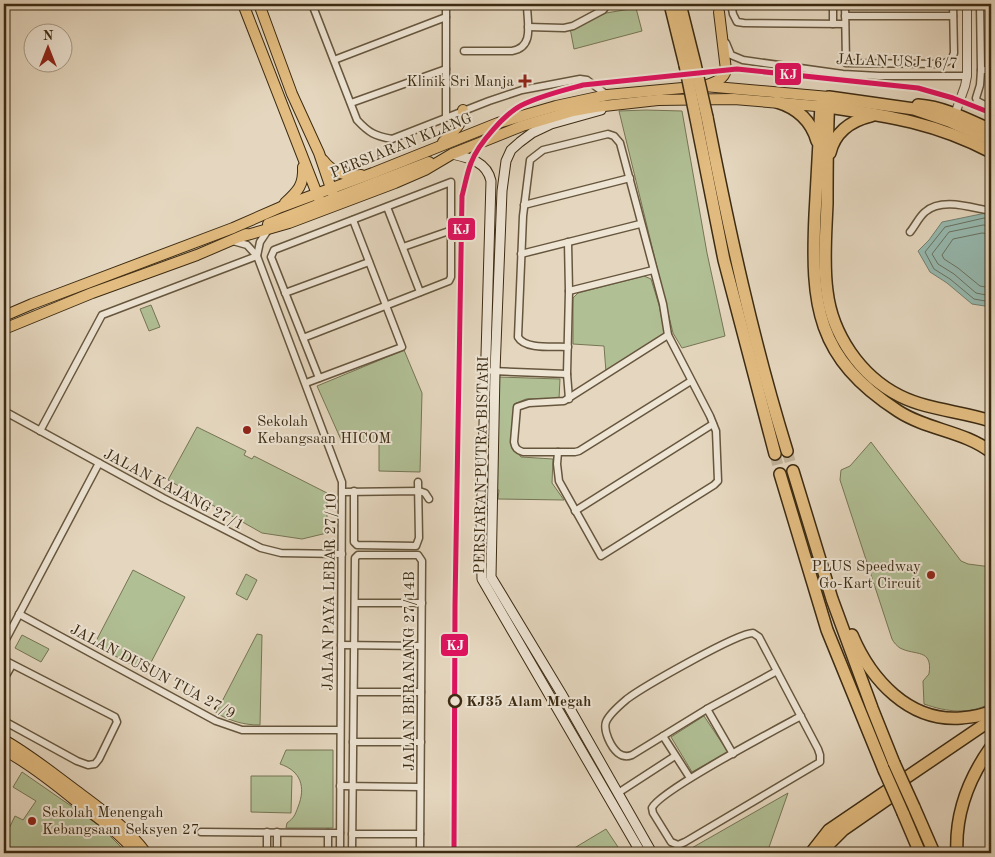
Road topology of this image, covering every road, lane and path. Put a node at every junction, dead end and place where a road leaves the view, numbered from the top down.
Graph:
1 (243, 4) edge
2 (259, 4) edge
3 (312, 4) edge
4 (446, 4) edge
5 (527, 4) edge
6 (608, 4) edge
7 (670, 4) edge
8 (680, 4) edge
9 (731, 4) edge
10 (833, 4) edge
11 (845, 4) edge
12 (953, 4) edge
13 (967, 4) edge
14 (980, 4) edge
15 (991, 4) edge
16 (718, 8) edge
17 (953, 16) junction
18 (446, 18) junction
19 (845, 20) junction
20 (833, 24) junction
21 (528, 27) junction
22 (464, 51) dead end
23 (334, 60) junction
24 (690, 64) junction
25 (446, 69) junction
26 (980, 70) junction
27 (991, 70) edge
28 (967, 76) junction
29 (704, 86) junction
30 (607, 95) junction
31 (825, 101) junction
32 (777, 102) junction
33 (351, 103) junction
34 (615, 104) junction
35 (893, 105) junction
36 (991, 108) edge
37 (463, 110) junction
38 (877, 114) junction
39 (955, 114) junction
40 (446, 117) junction
41 (701, 118) junction
42 (991, 130) edge
43 (967, 140) junction
44 (991, 140) edge
45 (440, 145) junction
46 (991, 152) edge
47 (318, 153) junction
48 (448, 156) junction
49 (991, 158) edge
50 (302, 159) junction
51 (823, 159) junction
52 (373, 173) junction
53 (630, 178) junction
54 (333, 193) junction
55 (319, 198) junction
56 (524, 205) junction
57 (281, 207) junction
58 (387, 207) junction
59 (991, 211) edge
60 (352, 220) junction
61 (640, 224) junction
62 (268, 230) junction
63 (452, 230) junction
64 (910, 232) dead end
65 (236, 239) junction
66 (568, 242) junction
67 (402, 247) junction
68 (521, 254) junction
69 (257, 256) junction
70 (369, 262) junction
71 (653, 270) junction
72 (569, 291) junction
73 (420, 292) junction
74 (286, 293) junction
75 (386, 305) junction
76 (294, 314) junction
77 (4, 316) edge
78 (281, 318) junction
79 (4, 329) edge
80 (668, 336) junction
81 (303, 338) junction
82 (568, 347) junction
83 (491, 371) junction
84 (566, 374) junction
85 (319, 378) junction
86 (691, 381) junction
87 (306, 383) junction
88 (569, 399) junction
89 (4, 411) edge
90 (991, 421) edge
91 (713, 424) junction
92 (40, 430) junction
93 (990, 446) edge
94 (558, 452) junction
95 (787, 452) tunnel mouth
96 (775, 454) tunnel mouth
97 (99, 463) junction
98 (793, 471) tunnel mouth
99 (780, 474) tunnel mouth
100 (418, 482) dead end
101 (419, 491) junction
102 (343, 492) junction
103 (354, 492) junction
104 (430, 499) dead end
105 (575, 511) junction
106 (342, 554) junction
107 (832, 599) junction
108 (354, 603) junction
109 (422, 603) junction
110 (19, 614) junction
111 (4, 643) edge
112 (341, 645) junction
113 (354, 645) junction
114 (421, 646) junction
115 (4, 660) edge
116 (12, 665) junction
117 (777, 671) junction
118 (4, 679) edge
119 (354, 692) junction
120 (421, 692) junction
121 (707, 710) junction
122 (991, 711) edge
123 (800, 716) junction
124 (991, 720) edge
125 (4, 722) edge
126 (340, 730) junction
127 (991, 730) edge
128 (663, 736) junction
129 (4, 740) edge
130 (353, 742) junction
131 (421, 742) junction
132 (991, 747) edge
133 (4, 750) edge
134 (21, 754) junction
135 (733, 754) junction
136 (675, 756) junction
137 (690, 778) junction
138 (340, 786) junction
139 (353, 786) junction
140 (420, 787) junction
141 (618, 793) junction
142 (909, 810) junction
143 (910, 828) junction
144 (201, 832) dead end
145 (267, 832) junction
146 (277, 832) junction
147 (328, 833) junction
148 (340, 833) junction
149 (352, 834) junction
150 (420, 834) junction
151 (136, 853) edge
152 (146, 853) edge
153 (267, 853) edge
154 (277, 853) edge
155 (328, 853) edge
156 (340, 853) edge
157 (352, 853) edge
158 (420, 853) edge
159 (641, 853) edge
160 (652, 853) edge
161 (811, 853) edge
162 (820, 853) edge
163 (914, 853) edge
164 (920, 853) edge
165 (934, 853) edge
166 (957, 853) edge

1 - 50 main road
2 - 47 main road
3 - 23 street
4 - 18 street
5 - 21 street
6 - 21 street
7 - 24 highway
8 - 24 highway
9 - 20 street
10 - 20 street
11 - 19 street
12 - 17 street
13 - 14 street
13 - 28 street
14 - 15 street
14 - 26 street
16 - 28 street, JALAN USJ 16/7
16 - 29 main road
17 - 19 street
17 - 19 street
18 - 23 street
18 - 25 street
19 - 20 street
21 - 22 street
23 - 33 street
24 - 41 highway, bridge
25 - 33 street
25 - 40 street
26 - 27 street
26 - 36 street
28 - 39 street
29 - 30 main road, PERSIARAN KLANG
29 - 31 main road, PERSIARAN KLANG
30 - 37 street
30 - 45 main road, PERSIARAN KLANG
31 - 32 main road, PERSIARAN KLANG
31 - 35 highway
31 - 38 highway
31 - 51 highway
32 - 34 main road, PERSIARAN KLANG
32 - 51 highway
33 - 40 street
34 - 48 main road, PERSIARAN KLANG
34 - 83 main road, PERSIARAN PUTRA BISTARI
35 - 39 highway
35 - 44 highway
37 - 40 street
37 - 45 main road
38 - 43 highway
38 - 51 highway
39 - 42 highway
41 - 95 highway
41 - 96 highway
43 - 46 highway
43 - 49 highway
45 - 52 main road, PERSIARAN KLANG
47 - 52 main road
47 - 54 main road
48 - 54 main road
48 - 62 main road, PERSIARAN KLANG
48 - 83 main road, PERSIARAN PUTRA BISTARI
50 - 55 main road
50 - 57 main road
51 - 90 highway
51 - 93 highway
52 - 54 main road, PERSIARAN KLANG
53 - 56 street
53 - 56 street
53 - 61 street
54 - 55 main road, PERSIARAN KLANG
55 - 57 main road, PERSIARAN KLANG
55 - 65 main road, PERSIARAN KLANG
56 - 68 street
57 - 77 main road, PERSIARAN KLANG
58 - 60 street
58 - 63 street
58 - 67 street
59 - 64 street
60 - 70 street
60 - 74 street
61 - 66 street
61 - 71 street
62 - 65 main road, PERSIARAN KLANG
62 - 69 street
63 - 67 street
63 - 73 street
65 - 69 street
65 - 79 main road, PERSIARAN KLANG
66 - 68 street
66 - 72 street
67 - 73 street
68 - 82 street
69 - 78 street, JALAN PAYA LEBAR 27/10
69 - 92 street
70 - 74 street
70 - 75 street
71 - 72 street
71 - 80 street
72 - 82 street
73 - 75 street
74 - 76 street
75 - 81 street
75 - 85 street
76 - 78 street
76 - 81 street
78 - 87 street, JALAN PAYA LEBAR 27/10
80 - 86 street
80 - 88 street
81 - 85 street
82 - 84 street
83 - 84 street
83 - 141 main road, PERSIARAN PUTRA BISTARI
83 - 159 main road, PERSIARAN PUTRA BISTARI
84 - 88 street
85 - 87 street
86 - 91 street
86 - 94 street
87 - 102 street, JALAN PAYA LEBAR 27/10
88 - 94 street
89 - 92 street, JALAN KAJANG 27/1
91 - 105 street
91 - 105 street
92 - 97 street, JALAN KAJANG 27/1
94 - 105 street
97 - 106 street, JALAN KAJANG 27/1
97 - 110 street
98 - 107 highway
99 - 142 highway, bridge
100 - 101 street
101 - 103 street
101 - 103 street
101 - 104 street
102 - 103 street
102 - 106 street, JALAN PAYA LEBAR 27/10
106 - 112 street, JALAN PAYA LEBAR 27/10
107 - 122 highway
107 - 142 highway, bridge
108 - 109 street
108 - 109 street, JALAN BERANANG 27/14B
108 - 113 street
109 - 114 street, JALAN BERANANG 27/14B
110 - 111 street
110 - 126 street, JALAN DUSUN TUA 27/9
112 - 113 street
112 - 126 street, JALAN PAYA LEBAR 27/10
113 - 114 street
113 - 119 street
114 - 120 street, JALAN BERANANG 27/14B
115 - 116 street
116 - 118 street
116 - 125 street
117 - 121 street
117 - 123 street
117 - 128 street
119 - 120 street
119 - 130 street
120 - 131 street, JALAN BERANANG 27/14B
121 - 128 street
121 - 135 street
123 - 135 street
123 - 137 street
124 - 161 highway
126 - 138 street, JALAN PAYA LEBAR 27/10
127 - 162 highway
128 - 136 street
129 - 134 main road
130 - 131 street
130 - 139 street
131 - 140 street, JALAN BERANANG 27/14B
132 - 166 highway
133 - 134 main road
134 - 151 main road
134 - 152 main road
135 - 137 street
136 - 137 street
136 - 141 street
138 - 139 street
138 - 148 street, JALAN PAYA LEBAR 27/10
139 - 140 street
139 - 149 street
140 - 150 street, JALAN BERANANG 27/14B
141 - 160 main road, PERSIARAN PUTRA BISTARI
142 - 143 highway
142 - 165 highway
143 - 163 highway
143 - 164 highway
144 - 145 street
145 - 146 street
145 - 153 street
146 - 147 street
146 - 154 street
147 - 148 street
147 - 155 street
148 - 156 street, JALAN PAYA LEBAR 27/10
149 - 150 street
149 - 157 street
150 - 158 street, JALAN BERANANG 27/14B

